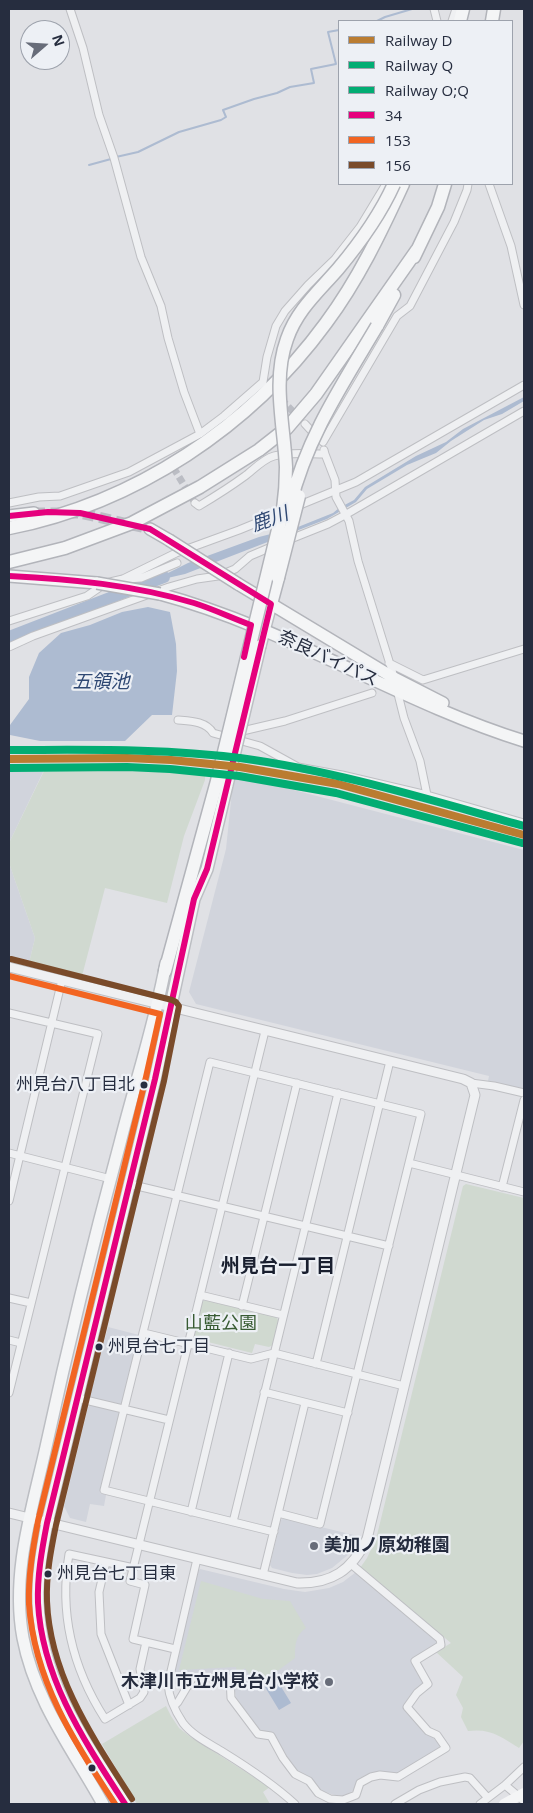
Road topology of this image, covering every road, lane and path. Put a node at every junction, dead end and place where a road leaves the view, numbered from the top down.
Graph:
1 (70, 9) edge
2 (385, 185) edge
3 (393, 185) edge
4 (402, 185) edge
5 (445, 185) edge
6 (468, 185) edge
7 (489, 185) edge
8 (418, 250) junction
9 (335, 272) junction
10 (524, 305) edge
11 (377, 326) junction
12 (524, 386) edge
13 (524, 411) edge
14 (305, 424) tunnel mouth
15 (200, 434) junction
16 (323, 442) junction
17 (324, 454) junction
18 (336, 494) junction
19 (9, 503) edge
20 (195, 503) dead end
21 (34, 513) tunnel mouth
22 (344, 513) junction
23 (9, 516) edge
24 (9, 528) edge
25 (150, 529) tunnel mouth
26 (9, 562) edge
27 (177, 563) dead end
28 (9, 576) edge
29 (123, 579) junction
30 (258, 596) junction
31 (271, 604) junction
32 (9, 621) edge
33 (251, 625) junction
34 (264, 630) junction
35 (9, 647) edge
36 (524, 650) edge
37 (389, 663) junction
38 (394, 678) junction
39 (398, 691) junction
40 (372, 693) dead end
41 (178, 720) dead end
42 (230, 738) junction
43 (524, 740) edge
44 (219, 783) junction
45 (427, 795) junction
46 (524, 824) edge
47 (194, 899) joint
48 (9, 967) edge
49 (165, 971) joint
50 (62, 980) junction
51 (157, 1004) junction
52 (170, 1008) junction
53 (9, 1015) edge
54 (51, 1023) junction
55 (265, 1031) junction
56 (390, 1062) junction
57 (255, 1073) junction
58 (296, 1083) junction
59 (470, 1083) junction
60 (338, 1093) junction
61 (524, 1093) edge
62 (524, 1100) edge
63 (380, 1103) junction
64 (9, 1153) edge
65 (20, 1156) junction
66 (409, 1164) junction
67 (65, 1167) junction
68 (456, 1175) junction
69 (111, 1179) junction
70 (130, 1184) junction
71 (502, 1187) junction
72 (524, 1192) edge
73 (177, 1195) junction
74 (9, 1201) edge
75 (222, 1206) junction
76 (264, 1216) junction
77 (305, 1226) junction
78 (347, 1236) junction
79 (389, 1246) junction
80 (200, 1295) junction
81 (9, 1298) edge
82 (31, 1303) junction
83 (242, 1306) junction
84 (284, 1315) junction
85 (144, 1333) junction
86 (9, 1340) edge
87 (22, 1343) junction
88 (188, 1344) junction
89 (274, 1353) junction
90 (229, 1354) junction
91 (316, 1364) junction
92 (357, 1374) junction
93 (404, 1386) junction
94 (264, 1392) junction
95 (9, 1393) edge
96 (77, 1398) junction
97 (305, 1403) junction
98 (124, 1410) junction
99 (348, 1413) junction
100 (169, 1420) junction
101 (150, 1501) junction
102 (191, 1512) junction
103 (9, 1513) edge
104 (278, 1513) junction
105 (30, 1518) junction
106 (233, 1522) junction
107 (47, 1523) junction
108 (274, 1532) junction
109 (139, 1544) junction
110 (197, 1559) junction
111 (106, 1562) junction
112 (351, 1564) junction
113 (134, 1568) junction
114 (263, 1575) junction
115 (146, 1642) junction
116 (175, 1649) junction
117 (130, 1704) junction
118 (174, 1706) junction
119 (524, 1767) edge
120 (505, 1785) junction
121 (522, 1797) edge
122 (488, 1798) junction
123 (103, 1804) edge
124 (125, 1804) edge
125 (295, 1804) edge
126 (396, 1804) edge
127 (480, 1804) edge
128 (504, 1804) edge

1 - 15 street
2 - 15 street
3 - 9 highway, bridge
4 - 24 highway
5 - 8 highway
6 - 16 street
7 - 10 street
8 - 11 highway
8 - 26 highway
9 - 30 highway, bridge
9 - 44 highway, bridge
11 - 31 highway, bridge
11 - 44 highway, bridge
12 - 18 street
13 - 22 street
14 - 16 street
15 - 19 street
16 - 17 street
17 - 18 street
17 - 20 street
18 - 22 street
18 - 29 street
21 - 23 main road
22 - 35 street
22 - 37 street
25 - 30 main road, 奈良バイパス, bridge
27 - 29 street
28 - 33 main road, 奈良バイパス, bridge
29 - 32 street
30 - 31 main road, 奈良バイパス
30 - 33 main road
31 - 34 main road
31 - 38 main road, 奈良バイパス
33 - 34 main road, 奈良バイパス
33 - 44 main road, bridge
34 - 39 main road, 奈良バイパス
34 - 44 main road, bridge
36 - 37 street
37 - 38 street
38 - 39 street
38 - 43 main road, 奈良バイパス
39 - 43 main road, 奈良バイパス
39 - 45 street
40 - 42 street
41 - 42 street
42 - 45 street
44 - 47 highway
44 - 49 highway
45 - 46 street
47 - 52 main road
48 - 50 street
49 - 51 main road
50 - 51 street
50 - 54 street
51 - 52 street
51 - 69 main road
52 - 55 street
52 - 70 main road
53 - 54 street
54 - 65 street
54 - 67 street
55 - 56 street
55 - 57 street
56 - 59 street
56 - 63 street
57 - 58 street
57 - 73 street
57 - 75 street
58 - 60 street
58 - 76 street
59 - 61 street
59 - 68 street
60 - 63 street
60 - 77 street
62 - 71 street
63 - 66 street
63 - 78 street
64 - 65 street
65 - 67 street
65 - 74 street
66 - 68 street
66 - 79 street
67 - 69 street
67 - 82 street
68 - 71 street
68 - 93 street
69 - 105 main road
70 - 73 street
70 - 96 main road
71 - 72 street
73 - 75 street
73 - 85 street
75 - 76 street
75 - 80 street
76 - 77 street
76 - 83 street
77 - 78 street
77 - 84 street
78 - 79 street
78 - 91 street
79 - 92 street
80 - 83 street
80 - 88 street
81 - 82 street
82 - 87 street
83 - 84 street
84 - 89 street
85 - 88 street
85 - 98 street
86 - 87 street
87 - 95 street
88 - 90 street
88 - 100 street
89 - 90 street
89 - 91 street
89 - 94 street
90 - 102 street
91 - 92 street
92 - 93 street
92 - 99 street
93 - 112 street
94 - 97 street
94 - 106 street
96 - 98 street
96 - 107 main road
97 - 99 street
97 - 104 street
98 - 100 street
98 - 101 street
99 - 104 street
100 - 101 street
101 - 102 street
101 - 109 street
102 - 106 street
103 - 105 street
104 - 108 street
105 - 107 street
105 - 123 main road
106 - 108 street
107 - 109 street
107 - 124 main road
108 - 114 street
109 - 110 street
109 - 113 street
110 - 114 street
110 - 116 street
111 - 113 street
111 - 117 street
111 - 117 street
112 - 114 street
112 - 118 street
113 - 115 street
115 - 116 street
115 - 117 street
116 - 118 street
118 - 125 street
119 - 120 street
120 - 121 street
120 - 122 street
121 - 128 main road
122 - 126 street
122 - 127 street

